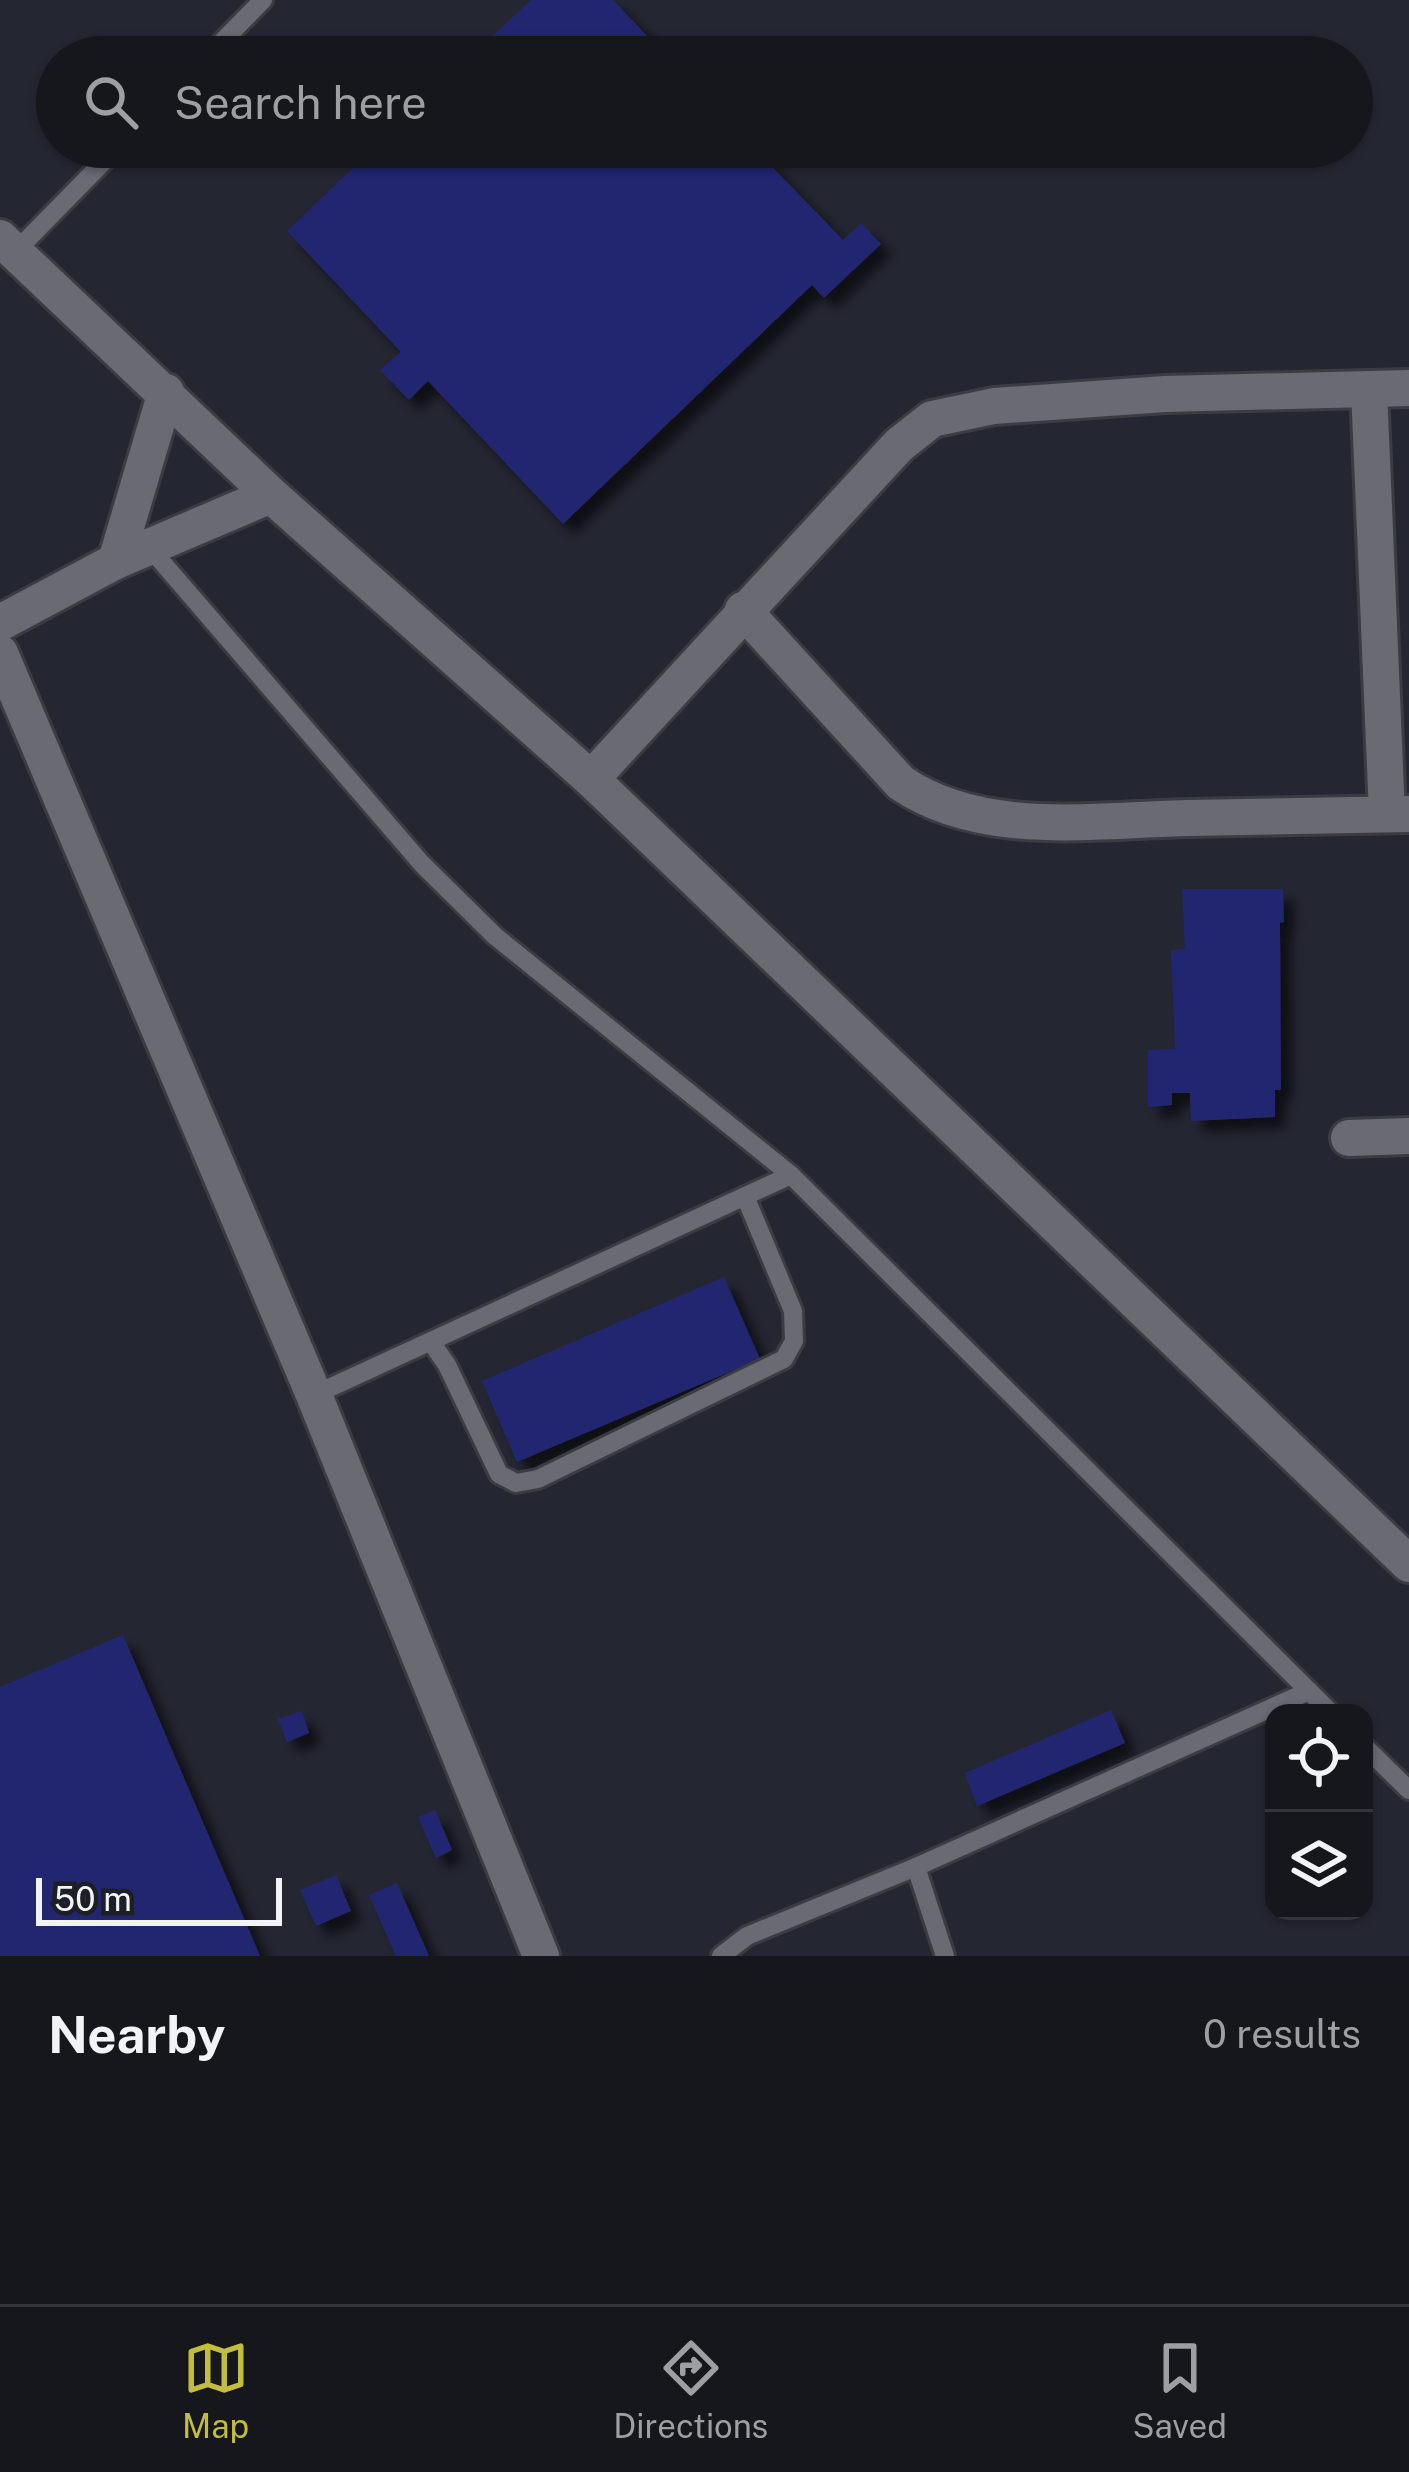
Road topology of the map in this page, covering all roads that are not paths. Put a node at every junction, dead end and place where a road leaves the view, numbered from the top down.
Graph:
1 (263, 0) edge
2 (228, 36) edge
3 (94, 168) edge
4 (7, 245) edge
5 (1409, 388) edge
6 (1369, 389) junction
7 (166, 392) junction
8 (271, 495) junction
9 (132, 554) junction
10 (743, 610) junction
11 (0, 623) edge
12 (0, 653) edge
13 (591, 779) junction
14 (1398, 814) edge
15 (1409, 1136) edge
16 (1349, 1138) dead end
17 (791, 1175) junction
18 (745, 1196) junction
19 (430, 1342) junction
20 (314, 1395) junction
21 (1409, 1564) edge
22 (1309, 1690) junction
23 (1322, 1704) edge
24 (1373, 1755) edge
25 (1409, 1790) edge
26 (916, 1867) junction
27 (541, 1956) edge
28 (721, 1956) edge
29 (945, 1956) edge

1 - 2 lane
3 - 4 lane
4 - 7 street
5 - 6 street
6 - 10 street
6 - 14 street
7 - 8 street
7 - 9 street
8 - 9 street
8 - 13 street
9 - 11 street
9 - 17 lane
10 - 13 street
10 - 14 street
12 - 20 street
13 - 21 street
15 - 16 street
17 - 18 lane
17 - 22 lane
18 - 19 lane
18 - 19 lane
19 - 20 lane
20 - 27 street
22 - 23 lane
22 - 26 lane
24 - 25 lane
26 - 28 lane
26 - 29 lane

